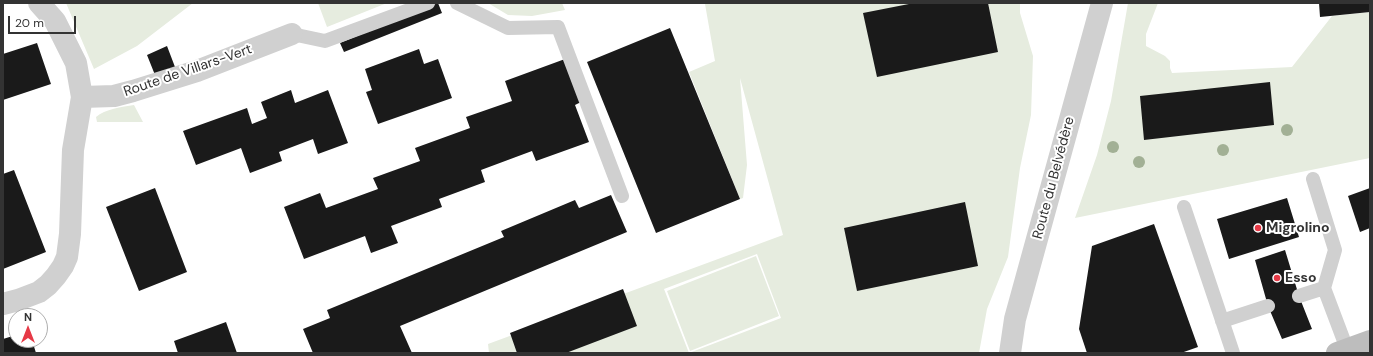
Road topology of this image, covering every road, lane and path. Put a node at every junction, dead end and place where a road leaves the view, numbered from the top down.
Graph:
1 (39, 3) edge
2 (428, 3) edge
3 (457, 3) edge
4 (1102, 3) edge
5 (292, 34) joint
6 (82, 97) junction
7 (1313, 179) dead end
8 (622, 196) dead end
9 (1184, 207) dead end
10 (1324, 288) junction
11 (1299, 296) dead end
12 (3, 304) edge
13 (1268, 306) dead end
14 (1222, 321) junction
15 (1370, 341) edge
16 (1341, 352) edge
17 (1010, 353) edge
18 (1233, 353) edge

1 - 6 street
2 - 5 lane
3 - 8 lane
4 - 17 street, Route du Belvédère
5 - 6 street, Route de Villars-Vert
6 - 12 street
7 - 10 lane
9 - 14 lane
10 - 11 lane
10 - 16 lane
13 - 14 lane
14 - 18 lane
15 - 16 main road

